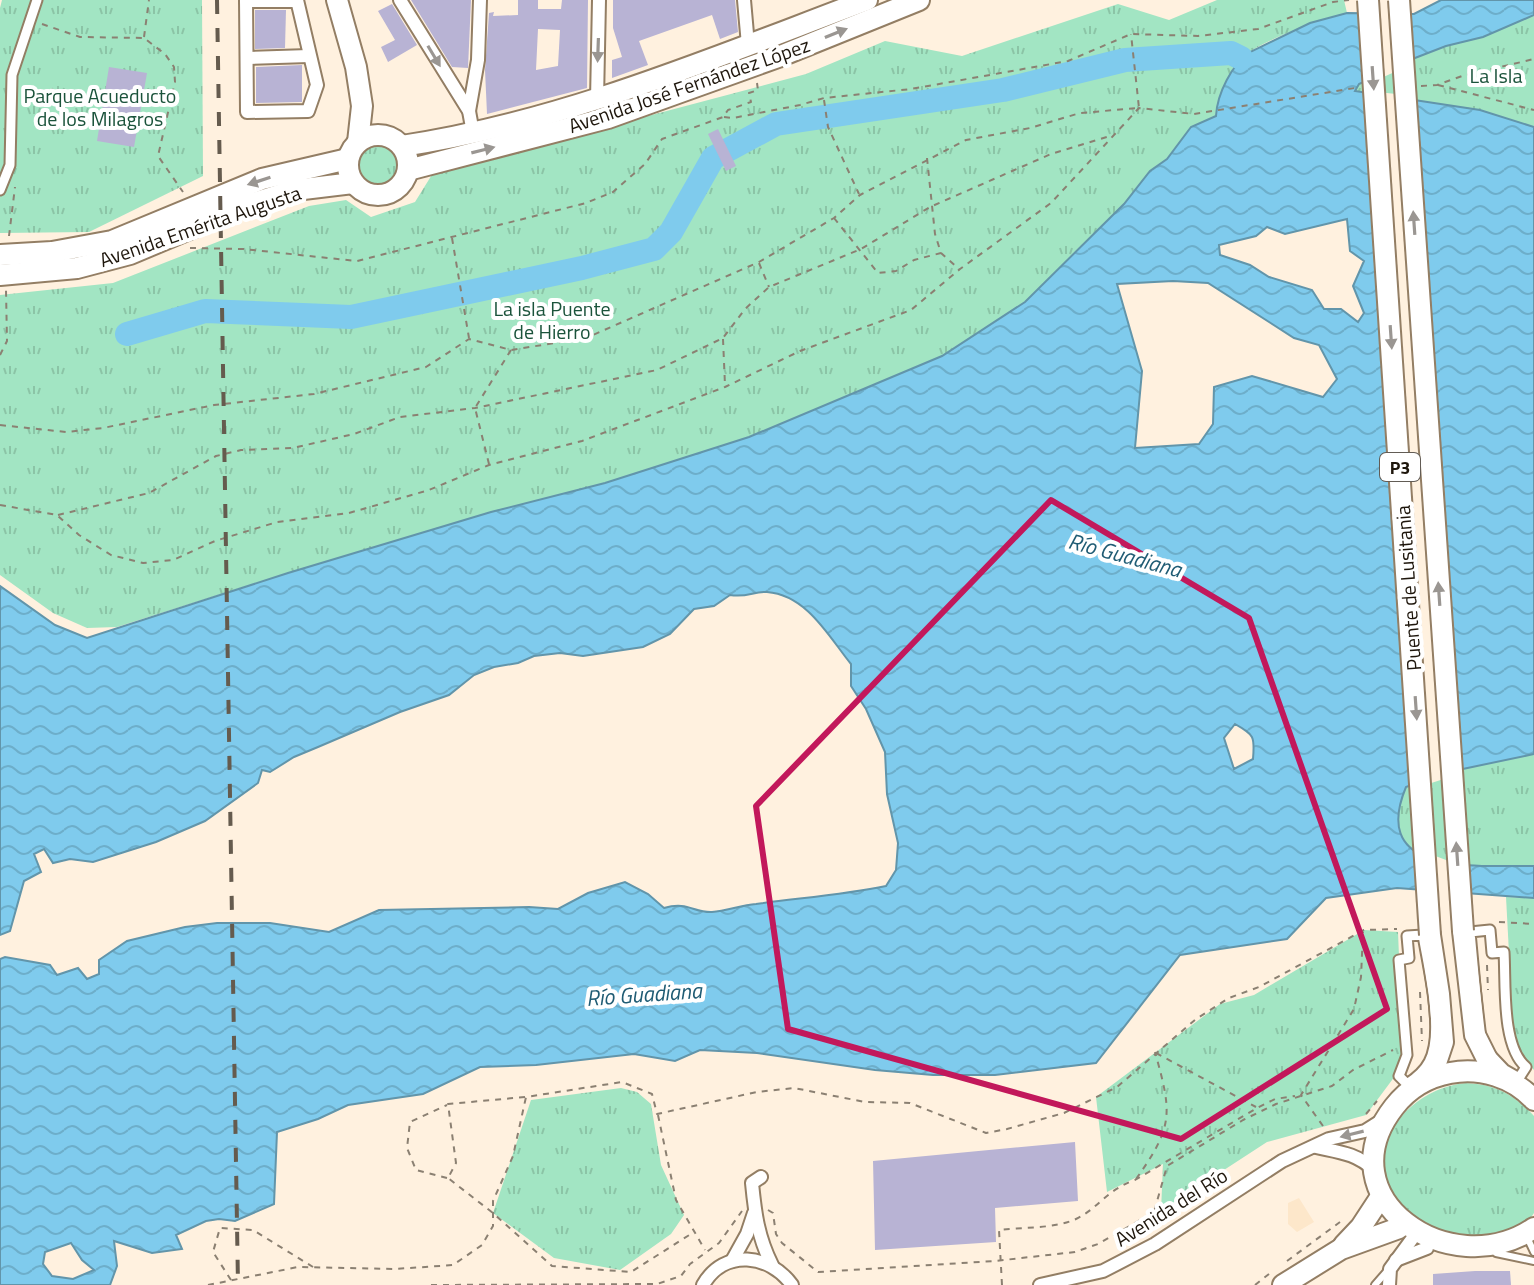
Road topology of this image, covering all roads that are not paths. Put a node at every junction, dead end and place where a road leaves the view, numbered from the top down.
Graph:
1 (37, 0) edge
2 (246, 0) edge
3 (297, 0) edge
4 (337, 0) edge
5 (400, 0) edge
6 (480, 0) edge
7 (599, 0) edge
8 (744, 0) edge
9 (867, 0) edge
10 (919, 0) edge
11 (1368, 0) edge
12 (1399, 0) edge
13 (748, 45) junction
14 (309, 56) junction
15 (247, 58) junction
16 (597, 100) junction
17 (362, 106) junction
18 (469, 111) junction
19 (473, 133) junction
20 (383, 135) junction
21 (402, 146) junction
22 (353, 151) junction
23 (408, 170) junction
24 (353, 183) junction
25 (0, 190) edge
26 (0, 255) edge
27 (0, 275) edge
28 (1460, 934) junction
29 (1436, 936) junction
30 (1406, 1044) joint
31 (1495, 1075) junction
32 (1431, 1078) junction
33 (1519, 1078) joint
34 (1534, 1100) edge
35 (1387, 1117) junction
36 (1316, 1147) junction
37 (1374, 1170) junction
38 (761, 1177) dead end
39 (1380, 1198) junction
40 (755, 1210) junction
41 (1413, 1239) junction
42 (1532, 1239) edge
43 (1341, 1249) junction
44 (1496, 1253) junction
45 (1396, 1260) junction
46 (732, 1261) junction
47 (1534, 1261) edge
48 (772, 1265) junction
49 (703, 1285) edge
50 (793, 1285) edge
51 (1040, 1285) edge
52 (1283, 1285) edge
53 (1375, 1285) edge
54 (1389, 1285) edge

1 - 25 street
2 - 3 street
2 - 15 street
3 - 14 street
4 - 17 main road
5 -> 18 street
6 - 18 street
7 -> 16 street
8 - 13 street
9 - 13 main road, Avenida José Fernández López
23 -> 10 main road, Avenida José Fernández López
11 -> 29 main road, Puente de Lusitania / P3, bridge
28 -> 12 main road, Puente de Lusitania / P3, bridge
13 - 16 main road, Avenida José Fernández López
14 - 15 street
14 - 15 street
16 - 19 main road, Avenida José Fernández López
17 - 20 main road
17 - 22 main road
18 - 19 street
19 - 21 main road, Avenida José Fernández López
20 - 21 main road
20 - 22 main road
21 - 23 main road
22 - 24 main road
22 -> 26 main road, Avenida Emérita Augusta
23 - 24 main road
24 - 27 main road, Avenida Emérita Augusta
28 - 29 street
28 - 31 main road, Puente de Lusitania / P3
29 - 32 main road, Puente de Lusitania / P3
30 - 30 street
31 - 32 main road
31 - 34 main road
32 - 35 main road
33 - 33 street
35 -> 36 street, Avenida del Río
35 - 37 main road
36 - 37 street
36 - 51 street, Avenida del Río
37 - 39 main road
38 - 40 street
39 - 41 main road
39 - 43 main road
40 - 46 street
40 - 48 street
41 - 43 main road
41 - 44 main road
41 - 45 street
42 - 44 main road
43 - 52 main road
44 - 47 lane
45 - 53 lane
45 - 54 street
46 - 48 street
46 - 49 street
48 - 50 street

